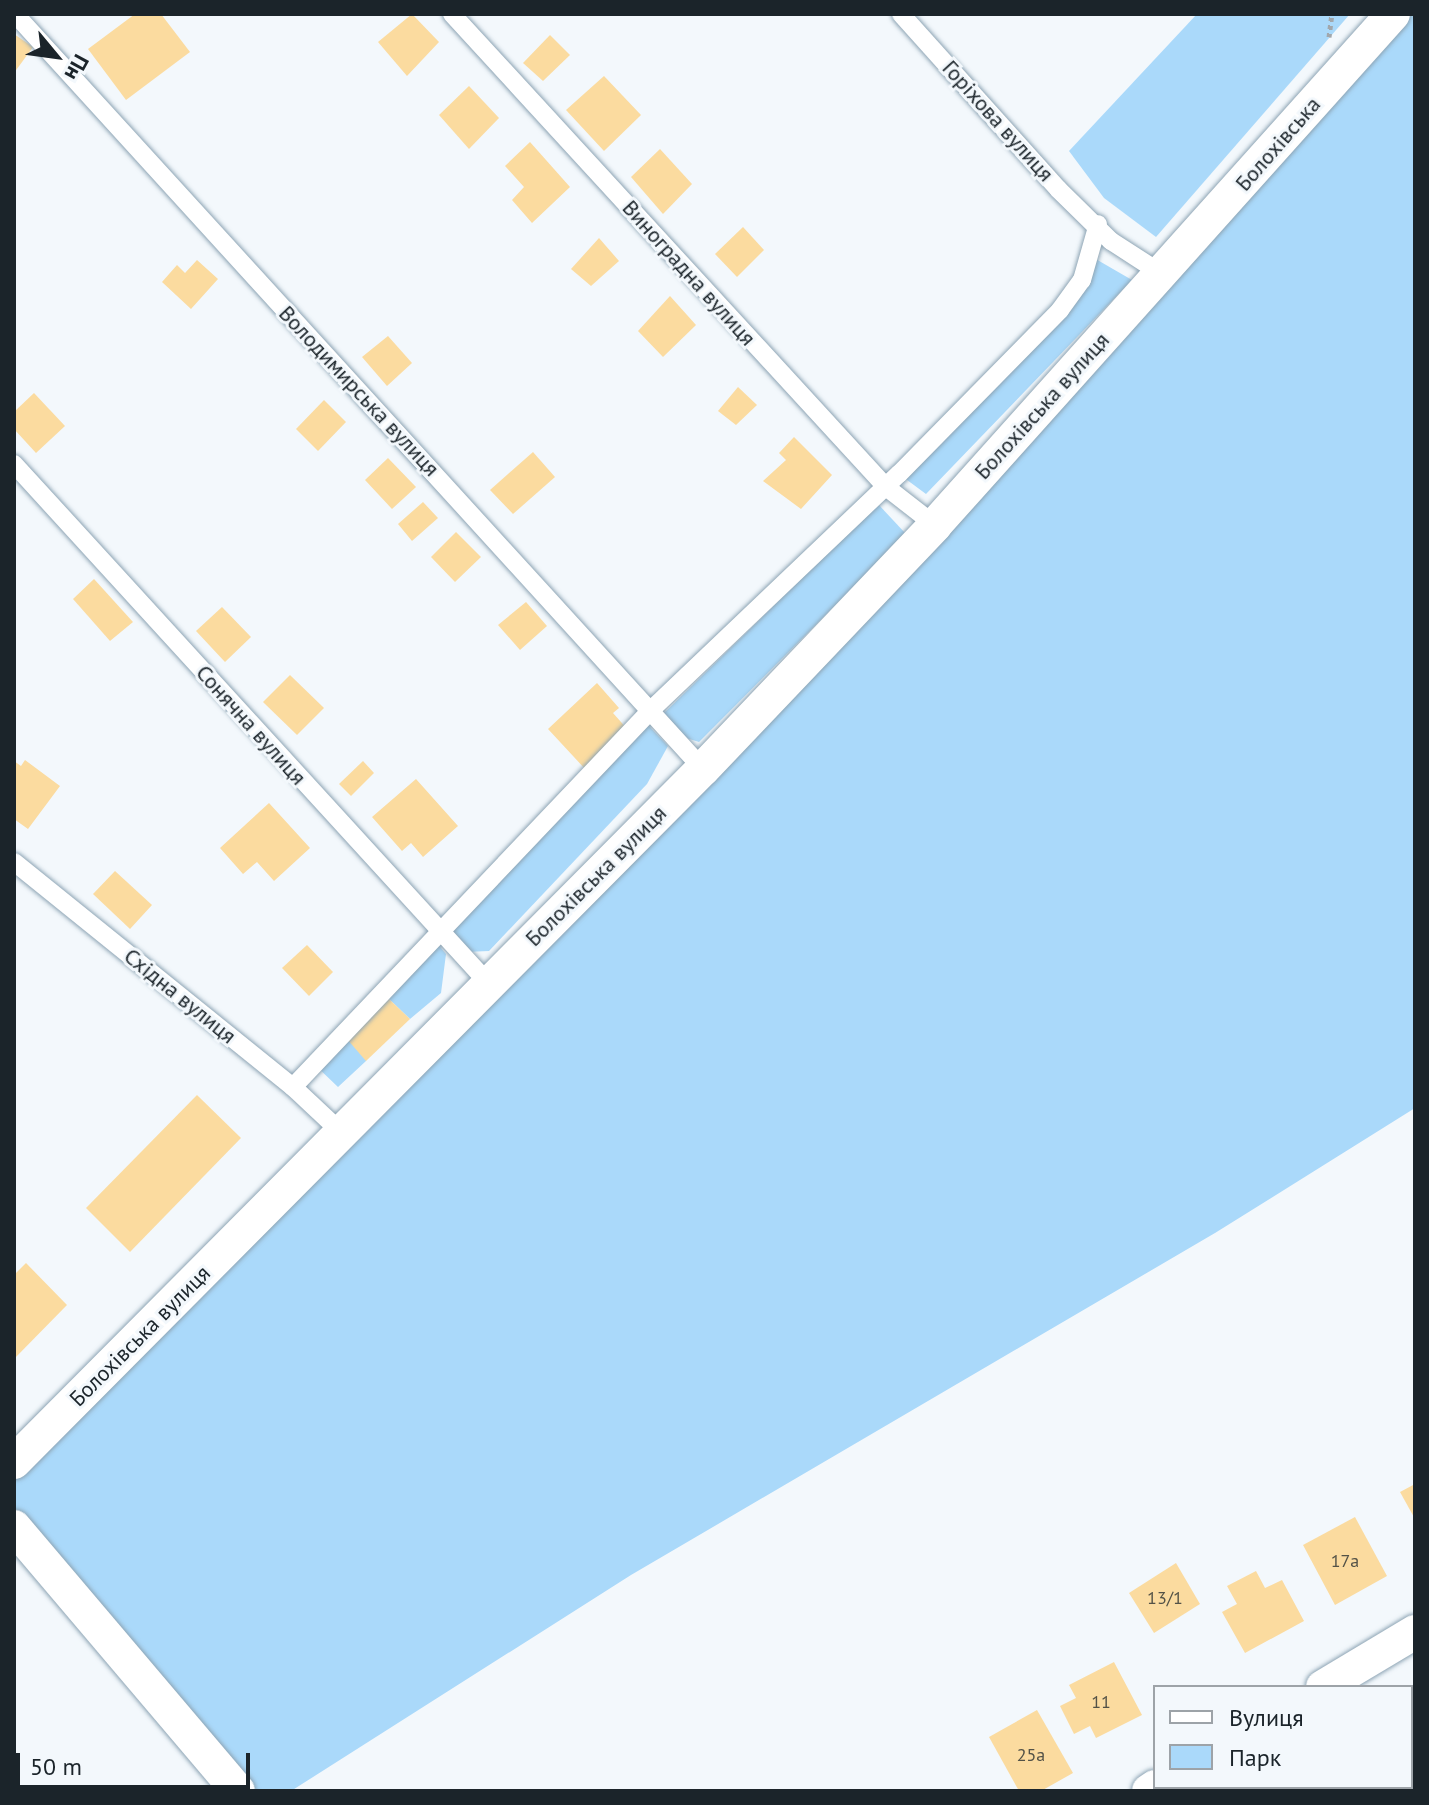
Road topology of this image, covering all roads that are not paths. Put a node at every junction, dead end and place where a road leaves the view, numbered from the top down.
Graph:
1 (15, 14) edge
2 (452, 14) edge
3 (901, 14) edge
4 (1393, 14) edge
5 (1098, 224) junction
6 (1162, 274) junction
7 (14, 464) edge
8 (886, 487) junction
9 (935, 525) junction
10 (652, 709) junction
11 (703, 769) junction
12 (14, 862) edge
13 (438, 929) junction
14 (489, 984) junction
15 (293, 1087) junction
16 (343, 1134) junction
17 (14, 1462) edge
18 (14, 1527) edge
19 (1415, 1632) edge
20 (1326, 1685) edge
21 (238, 1791) edge

1 - 10 lane, Володимирська вулиця
2 - 8 lane, Виноградна вулиця
3 - 5 lane, Горіхова вулиця
4 - 6 street, Болохівська
5 - 6 lane, Горіхова вулиця
5 - 8 lane
6 - 9 street, Болохівська вулиця
7 - 13 lane, Сонячна вулиця
8 - 9 lane, Виноградна вулиця
8 - 10 lane
9 - 11 street, Болохівська вулиця
10 - 11 lane, Володимирська вулиця
10 - 13 lane
11 - 14 street, Болохівська вулиця
12 - 15 lane, Східна вулиця
13 - 14 lane, Сонячна вулиця
13 - 15 lane
14 - 16 street, Болохівська вулиця
15 - 16 lane, Східна вулиця
16 - 17 street, Болохівська вулиця
18 - 21 street
19 - 20 street

